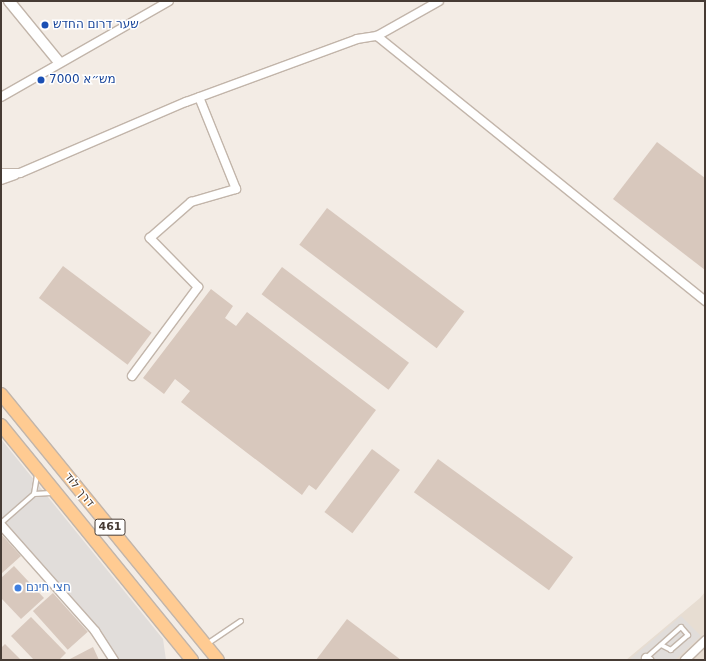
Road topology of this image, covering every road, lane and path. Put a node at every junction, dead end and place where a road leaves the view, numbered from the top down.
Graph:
1 (9, 1) edge
2 (169, 1) edge
3 (439, 1) edge
4 (377, 36) junction
5 (59, 62) junction
6 (1, 97) edge
7 (199, 97) junction
8 (1, 173) edge
9 (20, 173) junction
10 (1, 180) edge
11 (705, 301) edge
12 (132, 376) dead end
13 (1, 394) edge
14 (1, 425) edge
15 (36, 468) junction
16 (34, 494) junction
17 (60, 498) junction
18 (1, 524) edge
19 (241, 621) dead end
20 (705, 641) edge
21 (207, 644) junction
22 (661, 646) junction
23 (647, 659) edge
24 (114, 660) edge
25 (192, 660) edge
26 (218, 660) edge
27 (685, 660) edge

1 - 5 street
2 - 5 street
3 - 4 street
4 - 7 street
4 - 11 street
5 - 6 street
7 - 9 street
7 - 12 street
8 - 9 street
9 - 10 street
13 - 21 main road, דרך לוד / 461
14 - 15 main road, דרך לוד / 461
15 - 16 lane
15 - 17 main road, דרך לוד / 461
16 - 17 lane
16 - 18 lane
17 - 25 main road, דרך לוד / 461
18 - 24 street
19 - 21 lane
20 - 27 street
21 - 26 main road, דרך לוד / 461
22 - 22 lane
22 - 23 lane

